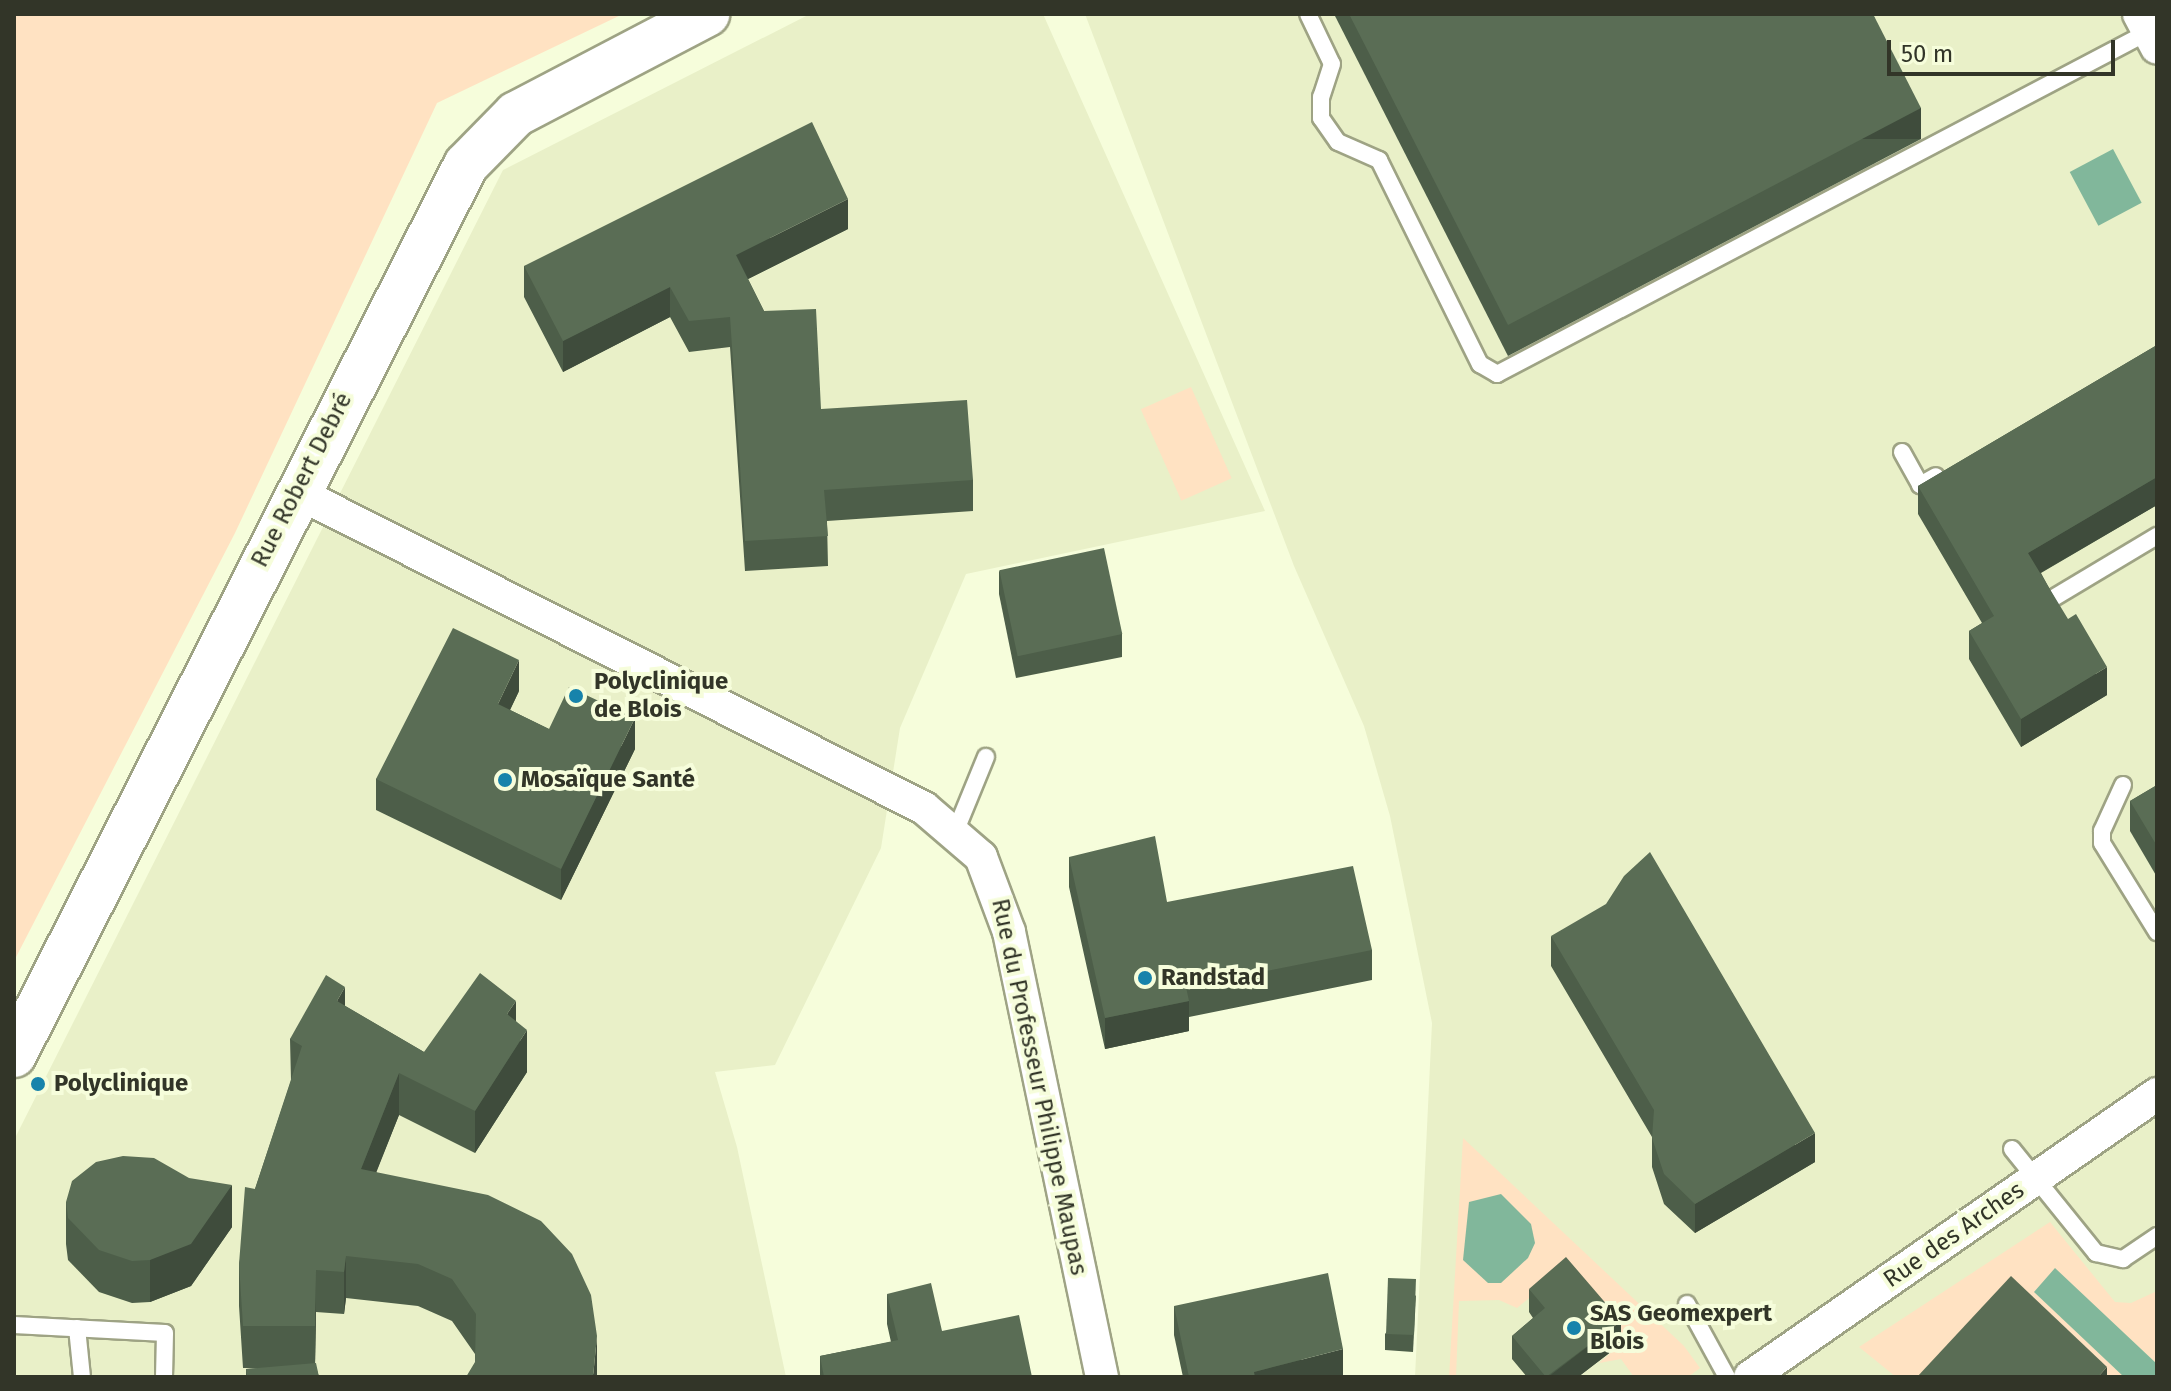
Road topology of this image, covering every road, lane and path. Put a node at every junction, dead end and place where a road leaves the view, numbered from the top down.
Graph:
1 (707, 14) edge
2 (1308, 14) edge
3 (2148, 31) edge
4 (1902, 452) dead end
5 (1946, 470) edge
6 (296, 492) junction
7 (2157, 536) edge
8 (2050, 600) edge
9 (986, 757) dead end
10 (2123, 785) dead end
11 (956, 830) junction
12 (2157, 932) edge
13 (14, 1055) edge
14 (2157, 1094) edge
15 (2012, 1149) dead end
16 (2036, 1178) junction
17 (2157, 1236) edge
18 (1687, 1304) dead end
19 (14, 1325) edge
20 (77, 1328) junction
21 (1765, 1372) edge
22 (82, 1377) edge
23 (164, 1377) edge
24 (1102, 1377) edge
25 (1727, 1377) edge

1 - 6 street, Rue Robert Debré
2 - 3 lane
4 - 5 lane
6 - 11 street, Rue du Professeur Philippe Maupas
6 - 13 street, Rue Robert Debré
7 - 8 lane
9 - 11 lane
10 - 12 lane
11 - 24 street, Rue du Professeur Philippe Maupas
14 - 16 street, Rue des Arches
15 - 16 lane
16 - 17 lane
16 - 21 street, Rue des Arches
18 - 25 lane
19 - 20 lane
20 - 22 lane
20 - 23 lane

